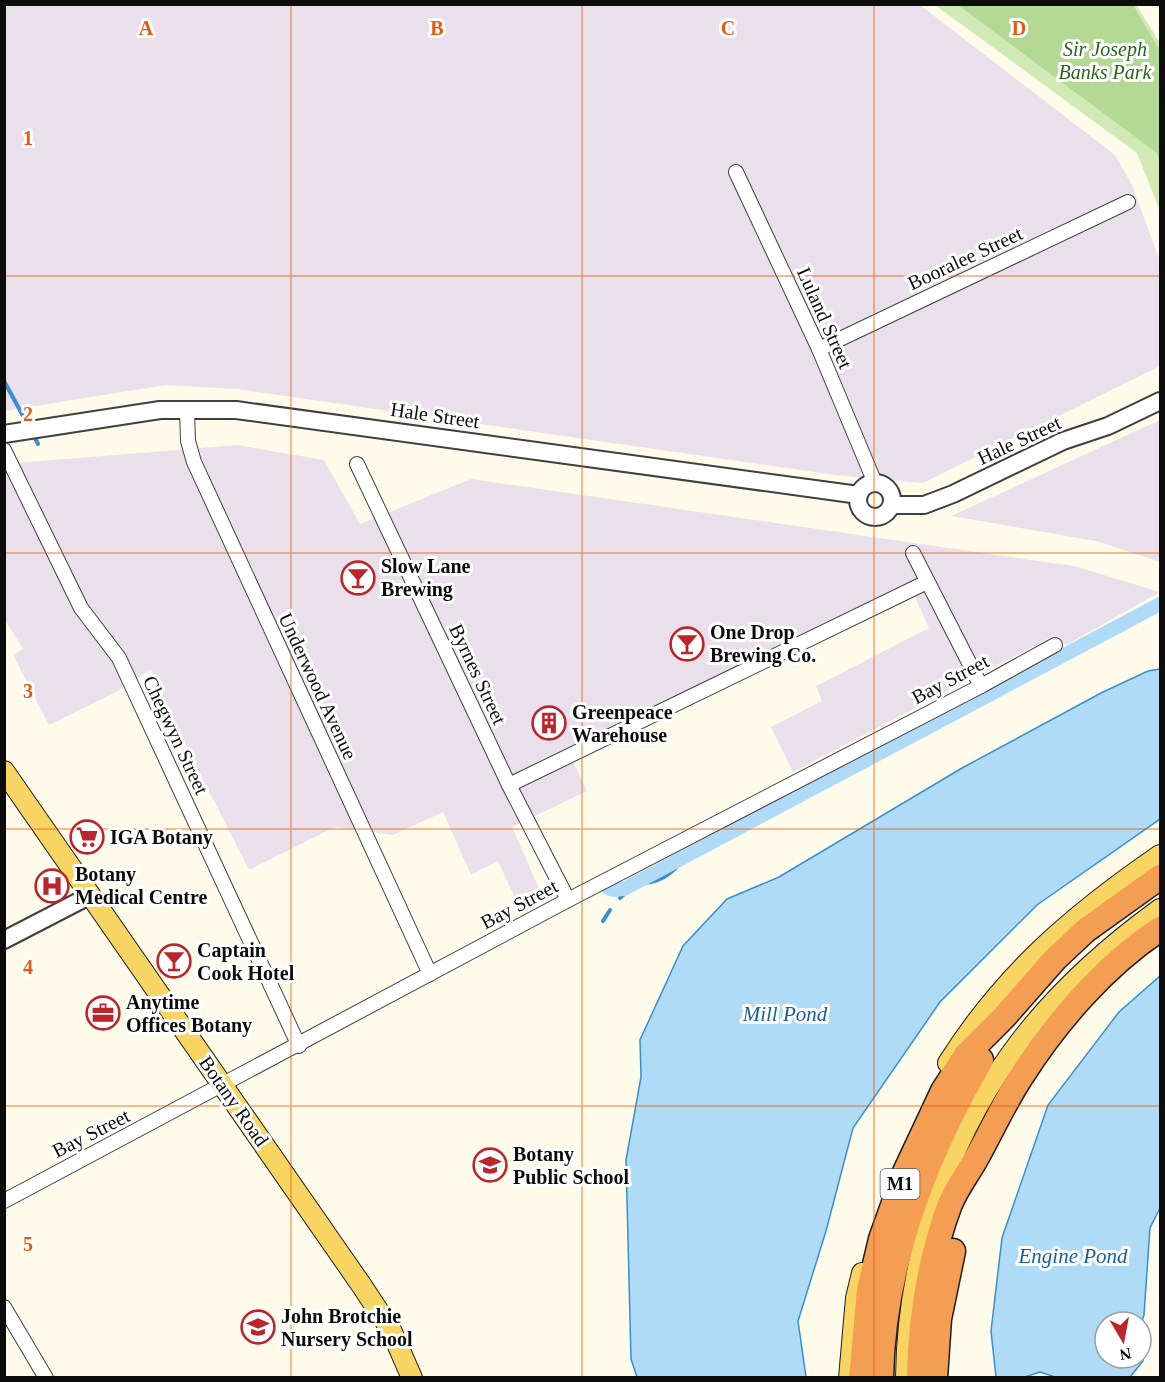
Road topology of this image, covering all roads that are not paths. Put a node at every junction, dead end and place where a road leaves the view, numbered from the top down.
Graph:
1 (736, 172) dead end
2 (1128, 202) dead end
3 (819, 350) junction
4 (1161, 401) edge
5 (187, 417) junction
6 (4, 434) edge
7 (4, 450) edge
8 (357, 464) dead end
9 (874, 483) junction
10 (859, 495) junction
11 (892, 505) junction
12 (913, 553) dead end
13 (927, 582) junction
14 (1054, 645) dead end
15 (981, 686) junction
16 (4, 771) edge
17 (509, 785) junction
18 (1161, 855) edge
19 (1161, 877) edge
20 (91, 895) junction
21 (568, 900) junction
22 (1161, 909) edge
23 (1161, 929) edge
24 (4, 940) edge
25 (430, 974) junction
26 (1004, 1017) junction
27 (299, 1046) junction
28 (223, 1085) junction
29 (978, 1155) junction
30 (4, 1201) edge
31 (4, 1307) edge
32 (46, 1377) edge
33 (412, 1377) edge
34 (849, 1377) edge
35 (861, 1377) edge
36 (881, 1377) edge
37 (906, 1377) edge
38 (919, 1377) edge
39 (935, 1377) edge

1 - 3 street, Luland Street
2 - 3 street, Booralee Street
3 - 9 street, Luland Street
4 - 11 street, Hale Street
5 - 6 street, Hale Street
5 - 10 street, Hale Street
5 - 25 street, Underwood Avenue
7 - 27 street, Chegwyn Street
8 - 17 street, Byrnes Street
9 - 10 street
9 - 11 street
10 - 11 street
12 - 13 street
13 - 15 street
13 - 17 street
14 - 15 street, Bay Street
15 - 21 street, Bay Street
16 - 20 main road, Botany Road
17 - 21 street, Byrnes Street
18 - 34 main road
19 - 26 highway, M1
20 - 24 street
20 - 28 main road, Botany Road
21 - 25 street, Bay Street
22 - 37 main road
23 - 29 highway
25 - 27 street, Bay Street
26 - 35 highway, M1
26 - 36 highway, M1
27 - 28 street, Bay Street
28 - 30 street, Bay Street
28 - 33 main road, Botany Road
29 - 38 highway
29 - 39 highway
31 - 32 street

